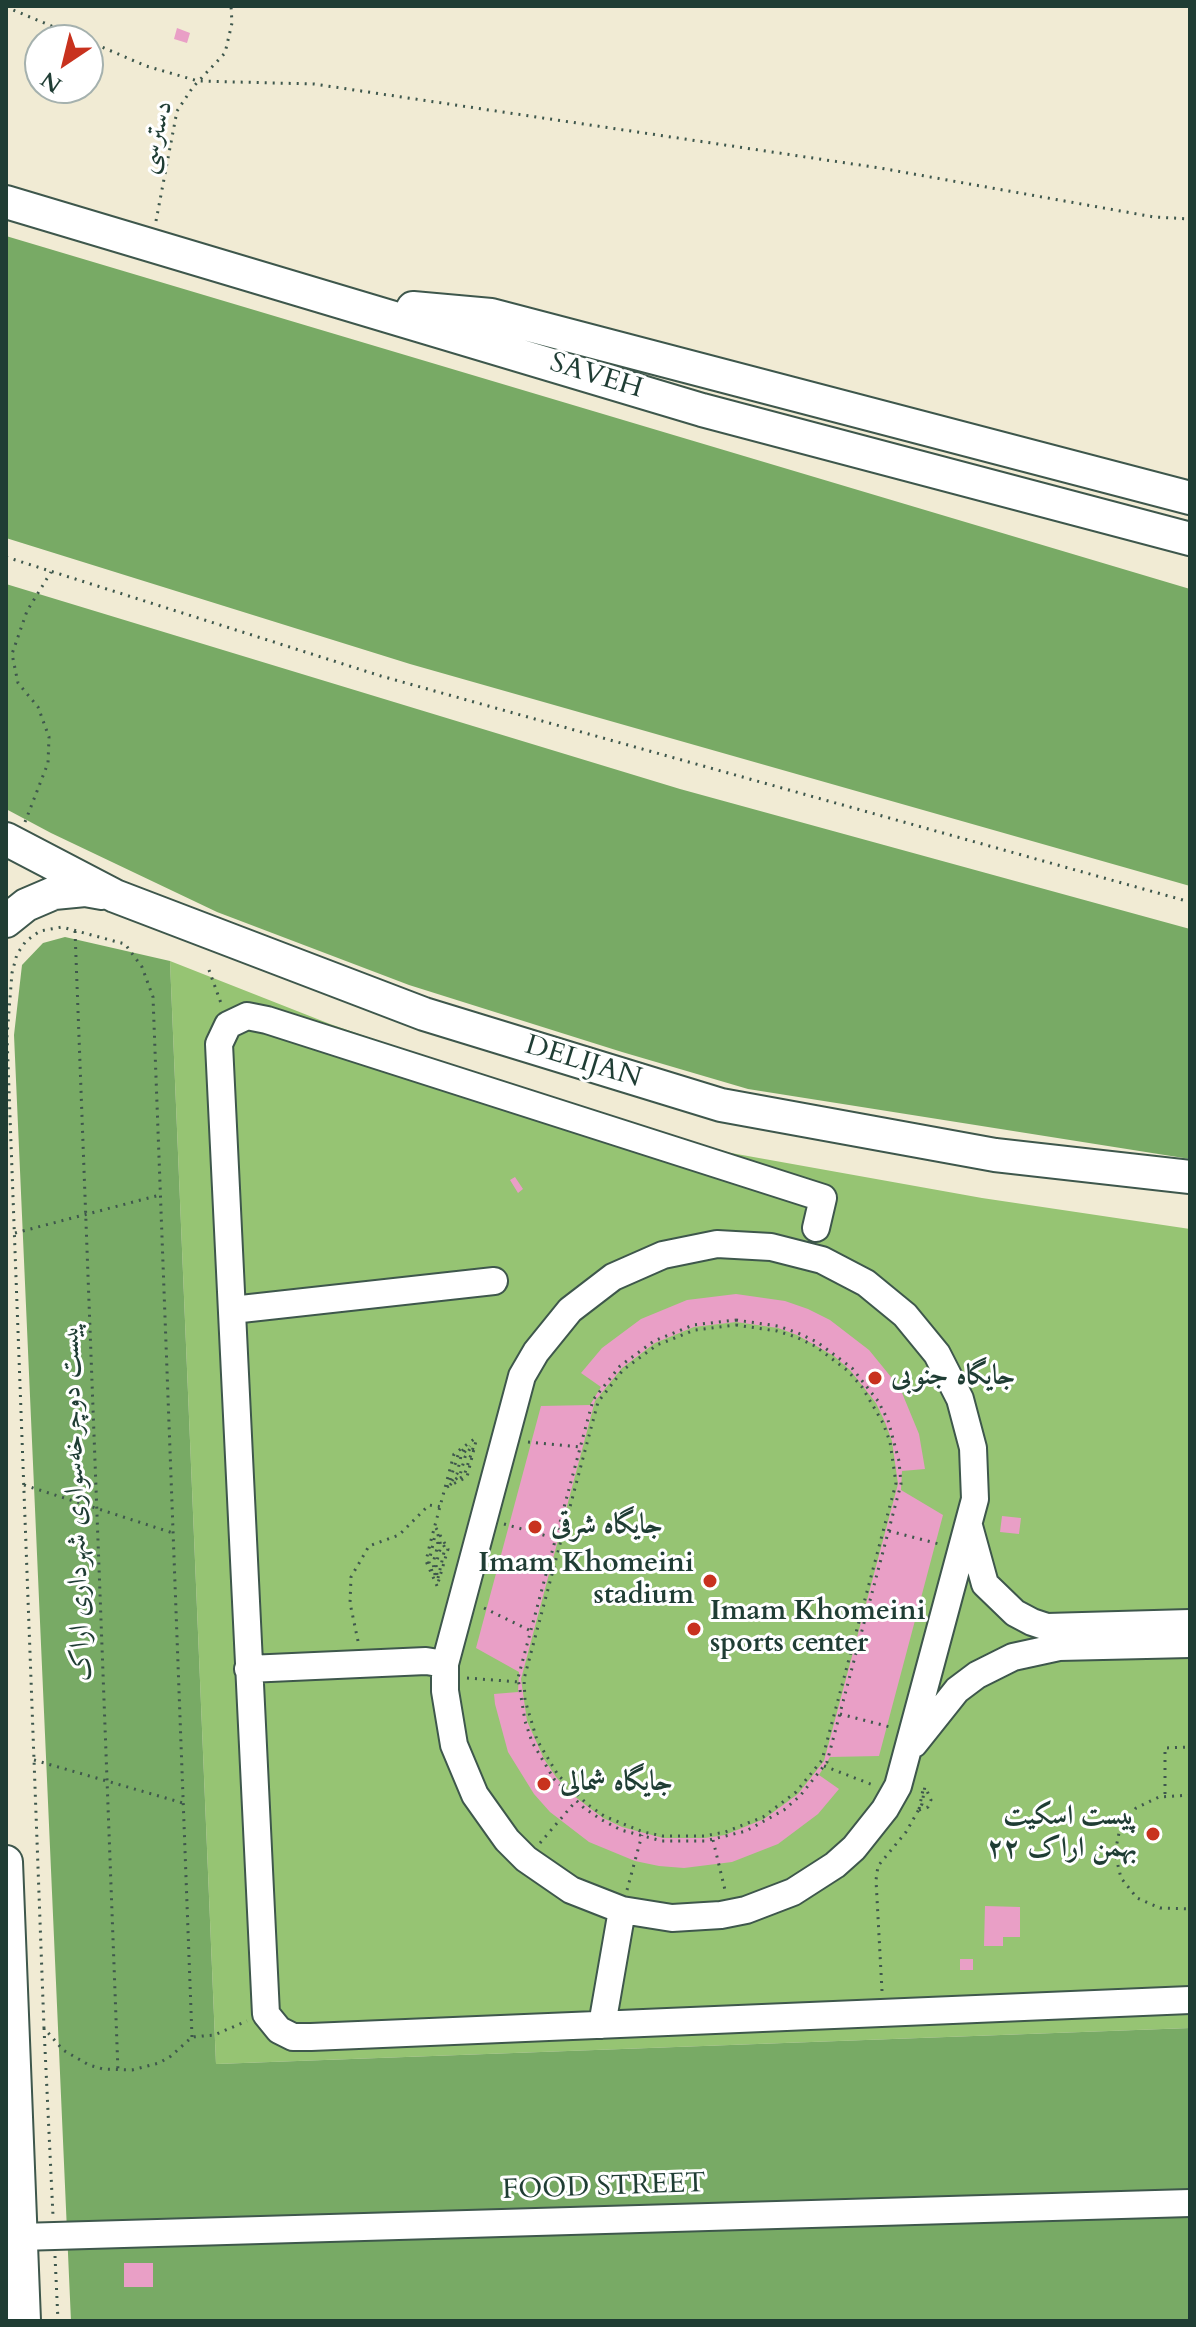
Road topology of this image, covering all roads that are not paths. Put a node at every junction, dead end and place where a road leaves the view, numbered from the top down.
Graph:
1 (6, 202) edge
2 (349, 303) junction
3 (1190, 498) edge
4 (1187, 537) edge
5 (9, 841) edge
6 (115, 896) junction
7 (6, 921) edge
8 (995, 1155) junction
9 (1190, 1177) edge
10 (1190, 1198) edge
11 (816, 1228) dead end
12 (494, 1281) dead end
13 (232, 1310) junction
14 (969, 1522) junction
15 (1190, 1623) edge
16 (1190, 1644) edge
17 (248, 1669) junction
18 (454, 1670) junction
19 (907, 1753) junction
20 (6, 1862) edge
21 (630, 1902) junction
22 (1190, 2000) edge
23 (602, 2025) junction
24 (1190, 2203) edge
25 (20, 2237) junction
26 (24, 2321) edge

1 - 2 main road, SAVEH
2 - 3 main road
2 - 4 main road, SAVEH
5 - 6 main road, DELIJAN
6 - 7 main road
6 - 8 main road, DELIJAN
8 - 9 main road, DELIJAN
8 - 10 main road
11 - 13 street
12 - 13 street
13 - 17 street
14 - 15 street
14 - 18 street
14 - 19 street
16 - 19 street
17 - 18 street
17 - 23 street
18 - 21 street
19 - 21 street
20 - 25 main road
21 - 23 street
22 - 23 street
24 - 25 street, FOOD STREET
25 - 26 main road

